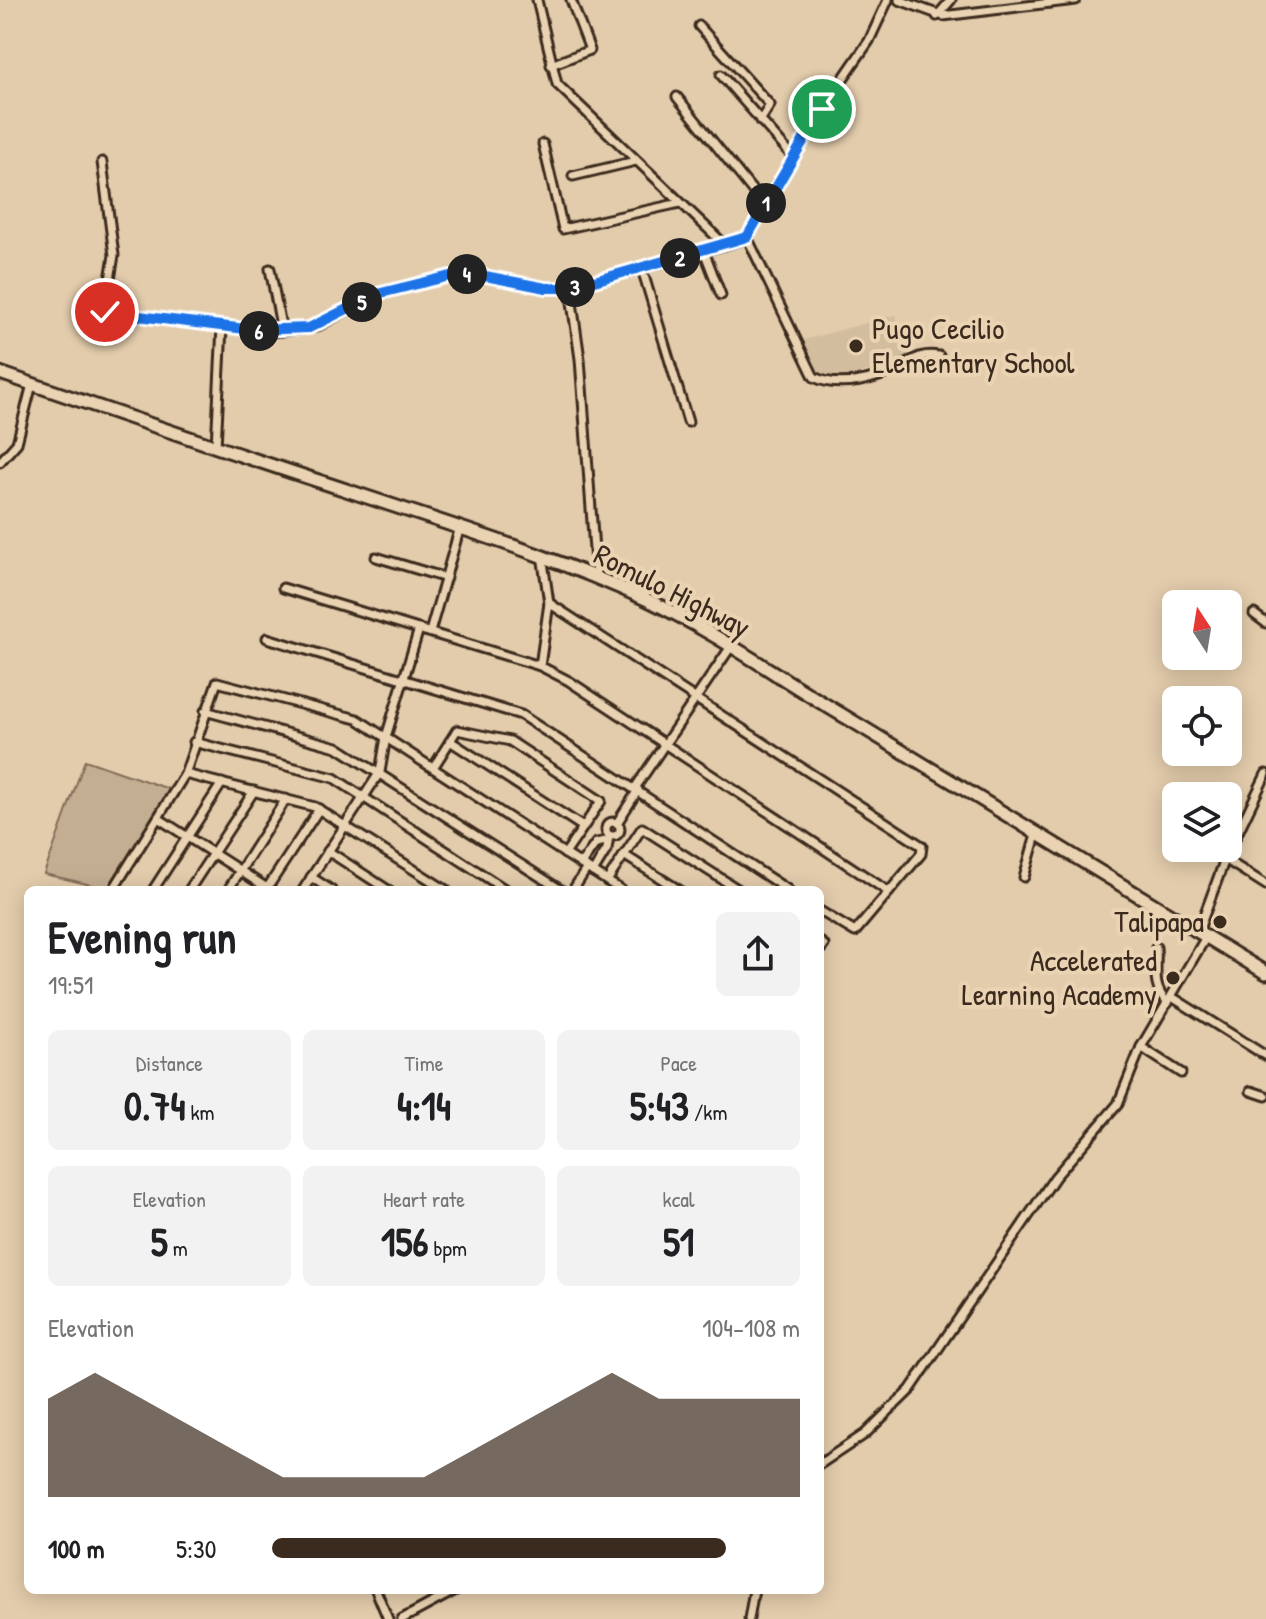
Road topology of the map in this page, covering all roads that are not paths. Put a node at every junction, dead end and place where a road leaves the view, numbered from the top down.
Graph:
1 (537, 0) edge
2 (571, 0) edge
3 (888, 0) edge
4 (899, 0) edge
5 (951, 0) edge
6 (1076, 0) edge
7 (937, 16) junction
8 (699, 26) dead end
9 (551, 65) junction
10 (721, 75) dead end
11 (677, 97) dead end
12 (760, 121) junction
13 (543, 144) dead end
14 (793, 157) junction
15 (636, 161) junction
16 (102, 162) dead end
17 (573, 176) dead end
18 (680, 203) junction
19 (764, 205) junction
20 (747, 237) junction
21 (725, 245) junction
22 (704, 251) junction
23 (270, 269) dead end
24 (642, 269) junction
25 (570, 288) junction
26 (721, 295) dead end
27 (222, 326) junction
28 (282, 331) junction
29 (939, 356) dead end
30 (0, 373) edge
31 (32, 384) junction
32 (688, 422) dead end
33 (216, 447) junction
34 (0, 462) edge
35 (460, 527) junction
36 (542, 555) junction
37 (376, 557) dead end
38 (596, 577) junction
39 (446, 578) junction
40 (283, 588) dead end
41 (549, 603) junction
42 (1254, 614) dead end
43 (1266, 623) edge
44 (419, 629) junction
45 (430, 632) junction
46 (267, 638) dead end
47 (732, 645) junction
48 (540, 666) junction
49 (404, 680) junction
50 (696, 697) junction
51 (205, 711) junction
52 (386, 737) junction
53 (450, 741) junction
54 (194, 742) junction
55 (665, 744) junction
56 (433, 768) junction
57 (380, 772) junction
58 (185, 774) junction
59 (1266, 774) edge
60 (222, 783) junction
61 (636, 789) junction
62 (254, 791) junction
63 (363, 797) junction
64 (286, 799) junction
65 (319, 809) junction
66 (158, 818) junction
67 (1242, 824) edge
68 (346, 825) junction
69 (583, 827) junction
70 (1036, 835) junction
71 (187, 836) junction
72 (607, 838) junction
73 (328, 851) junction
74 (213, 853) junction
75 (565, 854) junction
76 (624, 855) junction
77 (1224, 862) edge
78 (1230, 862) edge
79 (587, 868) junction
80 (240, 871) junction
81 (311, 877) junction
82 (1024, 877) dead end
83 (607, 881) junction
84 (1266, 885) edge
85 (116, 886) edge
86 (156, 886) edge
87 (192, 886) edge
88 (231, 886) edge
89 (262, 886) edge
90 (269, 886) edge
91 (305, 886) edge
92 (325, 886) edge
93 (382, 886) edge
94 (440, 886) edge
95 (500, 886) edge
96 (555, 886) edge
97 (576, 886) edge
98 (615, 886) edge
99 (673, 886) edge
100 (733, 886) edge
101 (782, 886) edge
102 (889, 892) junction
103 (824, 913) edge
104 (1202, 935) junction
105 (1156, 947) dead end
106 (1266, 973) edge
107 (1170, 1000) junction
108 (1141, 1047) junction
109 (1266, 1056) edge
110 (1181, 1073) dead end
111 (1251, 1091) dead end
112 (1266, 1096) edge
113 (824, 1461) edge
114 (378, 1594) edge
115 (429, 1594) edge
116 (447, 1594) edge
117 (753, 1594) edge
118 (432, 1601) junction
119 (388, 1619) edge
120 (402, 1619) edge
121 (749, 1619) edge

1 - 9 street
2 - 9 street
3 - 14 street
4 - 7 street
5 - 7 street
6 - 7 street
8 - 12 street
9 - 15 street
10 - 12 street
11 - 19 street
12 - 14 street
13 - 18 street
14 - 19 street
15 - 17 street
15 - 18 street
16 - 27 street
18 - 21 street
19 - 20 street
20 - 21 street
20 - 29 street
21 - 22 street
22 - 24 street
22 - 26 street
23 - 28 street
24 - 25 street
24 - 32 street
25 - 28 street
25 - 38 street
27 - 28 street
27 - 33 street
30 - 31 highway, Romulo Highway
31 - 33 highway, Romulo Highway
31 - 34 street
33 - 35 highway, Romulo Highway
35 - 36 highway, Romulo Highway
35 - 39 street
36 - 38 highway, Romulo Highway
36 - 41 street
37 - 39 street
38 - 47 highway, Romulo Highway
39 - 45 street
40 - 44 street
41 - 48 street
41 - 50 street
42 - 43 street
44 - 45 street
44 - 49 street
45 - 48 street
46 - 49 street
47 - 50 street
47 - 70 highway, Romulo Highway
48 - 55 street
49 - 52 street
49 - 61 street
50 - 55 street
50 - 102 street
51 - 52 street
51 - 54 street
51 - 57 street
52 - 56 street
52 - 57 street
53 - 56 street
53 - 69 street
53 - 69 street
54 - 58 street
54 - 63 street
55 - 61 street
55 - 102 street
56 - 75 street
57 - 63 street
57 - 96 street
58 - 60 street
58 - 66 street
59 - 67 street
60 - 62 street
60 - 71 street
61 - 72 street
61 - 101 street
62 - 64 street
62 - 74 street
63 - 68 street
63 - 95 street
64 - 65 street
64 - 80 street
65 - 68 street
65 - 90 street
66 - 71 street
66 - 85 street
68 - 73 street
68 - 94 street
69 - 75 street
70 - 82 street
70 - 104 highway, Romulo Highway
71 - 74 street
71 - 86 street
72 - 79 street
72 - 79 street
73 - 81 street
73 - 93 street
74 - 80 street
74 - 87 street
75 - 79 street
76 - 83 street
76 - 99 street
76 - 100 street
77 - 104 street
78 - 84 street
79 - 83 street
79 - 97 street
80 - 88 street
80 - 89 street
81 - 91 street
81 - 92 street
83 - 98 street
102 - 103 street
104 - 106 highway, Romulo Highway
104 - 107 street
105 - 107 street
107 - 108 street
107 - 109 street
108 - 110 street
108 - 113 street
111 - 112 street
114 - 119 street
115 - 118 street
116 - 118 street
117 - 121 street
118 - 120 street

